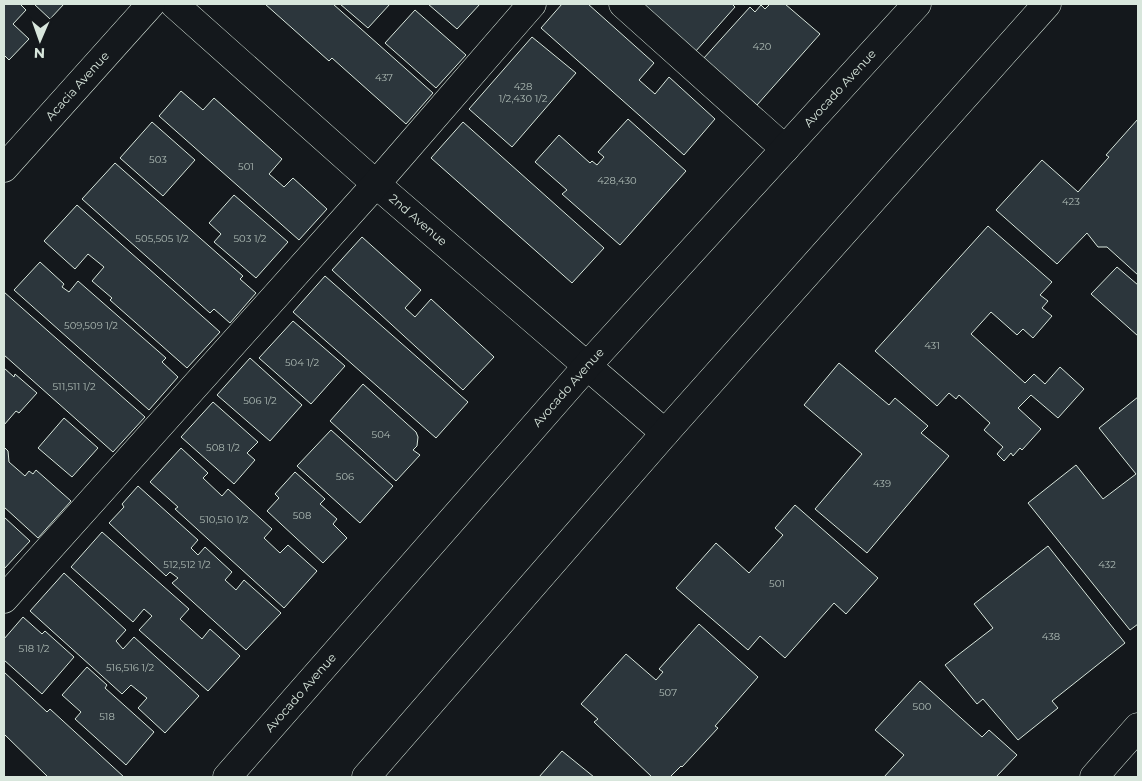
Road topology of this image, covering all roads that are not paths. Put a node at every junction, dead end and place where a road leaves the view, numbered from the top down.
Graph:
1 (151, 4) edge
2 (174, 4) edge
3 (532, 4) edge
4 (623, 4) edge
5 (917, 4) edge
6 (1047, 4) edge
7 (786, 149) junction
8 (4, 168) edge
9 (376, 184) junction
10 (587, 366) junction
11 (665, 433) junction
12 (4, 599) edge
13 (1138, 727) edge
14 (227, 777) edge
15 (366, 777) edge
16 (1094, 777) edge

1 - 8 street, Acacia Avenue
2 - 9 street, 2nd Avenue
3 - 9 street
4 - 7 street
5 - 7 street, Avocado Avenue
6 - 11 street
7 - 10 street, Avocado Avenue
9 - 10 street, 2nd Avenue
9 - 12 street
10 - 11 street, 2nd Avenue
10 - 14 street, Avocado Avenue
11 - 15 street
13 - 16 street

